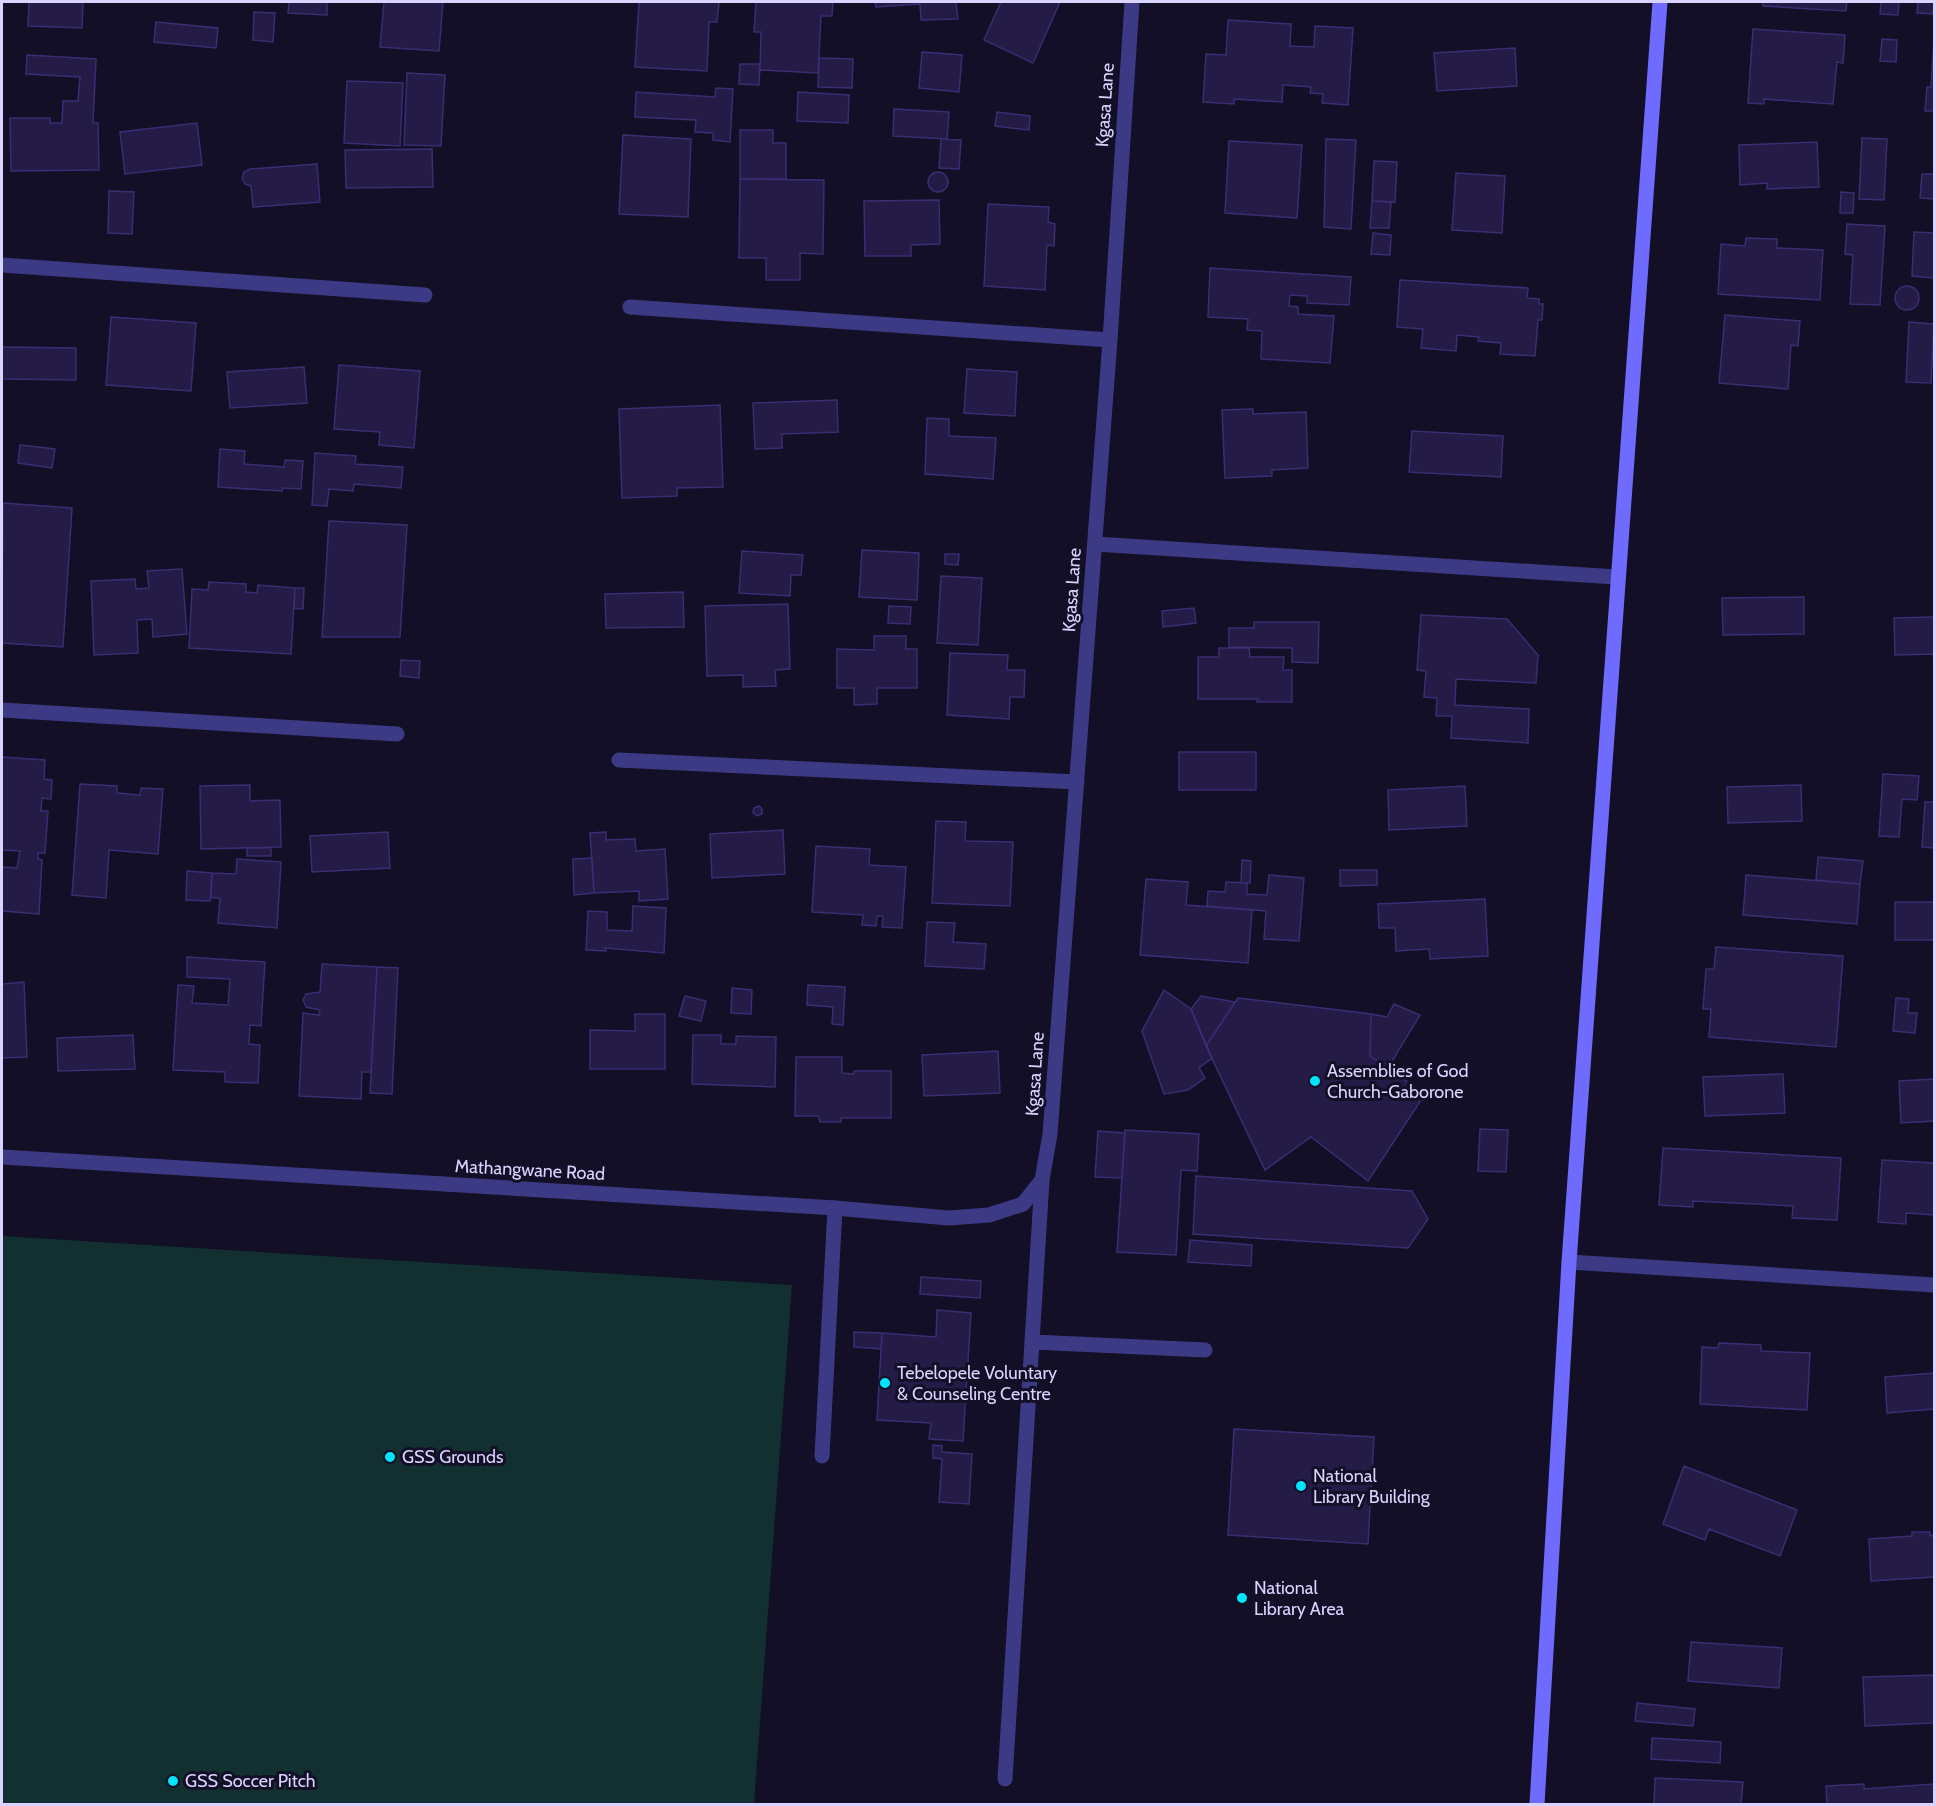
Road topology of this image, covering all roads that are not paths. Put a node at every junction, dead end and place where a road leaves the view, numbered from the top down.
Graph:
1 (1132, 2) edge
2 (1660, 2) edge
3 (2, 265) edge
4 (425, 295) dead end
5 (630, 307) dead end
6 (1110, 340) junction
7 (1095, 544) junction
8 (1617, 577) junction
9 (2, 711) edge
10 (397, 734) dead end
11 (619, 760) dead end
12 (1077, 782) junction
13 (2, 1157) edge
14 (1042, 1180) junction
15 (836, 1208) junction
16 (1569, 1262) junction
17 (1935, 1285) edge
18 (1033, 1342) junction
19 (1205, 1350) dead end
20 (822, 1456) dead end
21 (1005, 1779) dead end
22 (1537, 1804) edge

1 - 6 street, Kgasa Lane
2 - 8 street
3 - 4 street
5 - 6 street
6 - 7 street, Kgasa Lane
7 - 8 street
7 - 12 street, Kgasa Lane
8 - 16 street
9 - 10 street
11 - 12 street
12 - 14 street, Kgasa Lane
13 - 15 street, Mathangwane Road
14 - 15 street, Mathangwane Road
14 - 18 street, Kgasa Lane
15 - 20 street
16 - 17 street
16 - 22 street
18 - 19 street
18 - 21 street, Kgasa Lane

